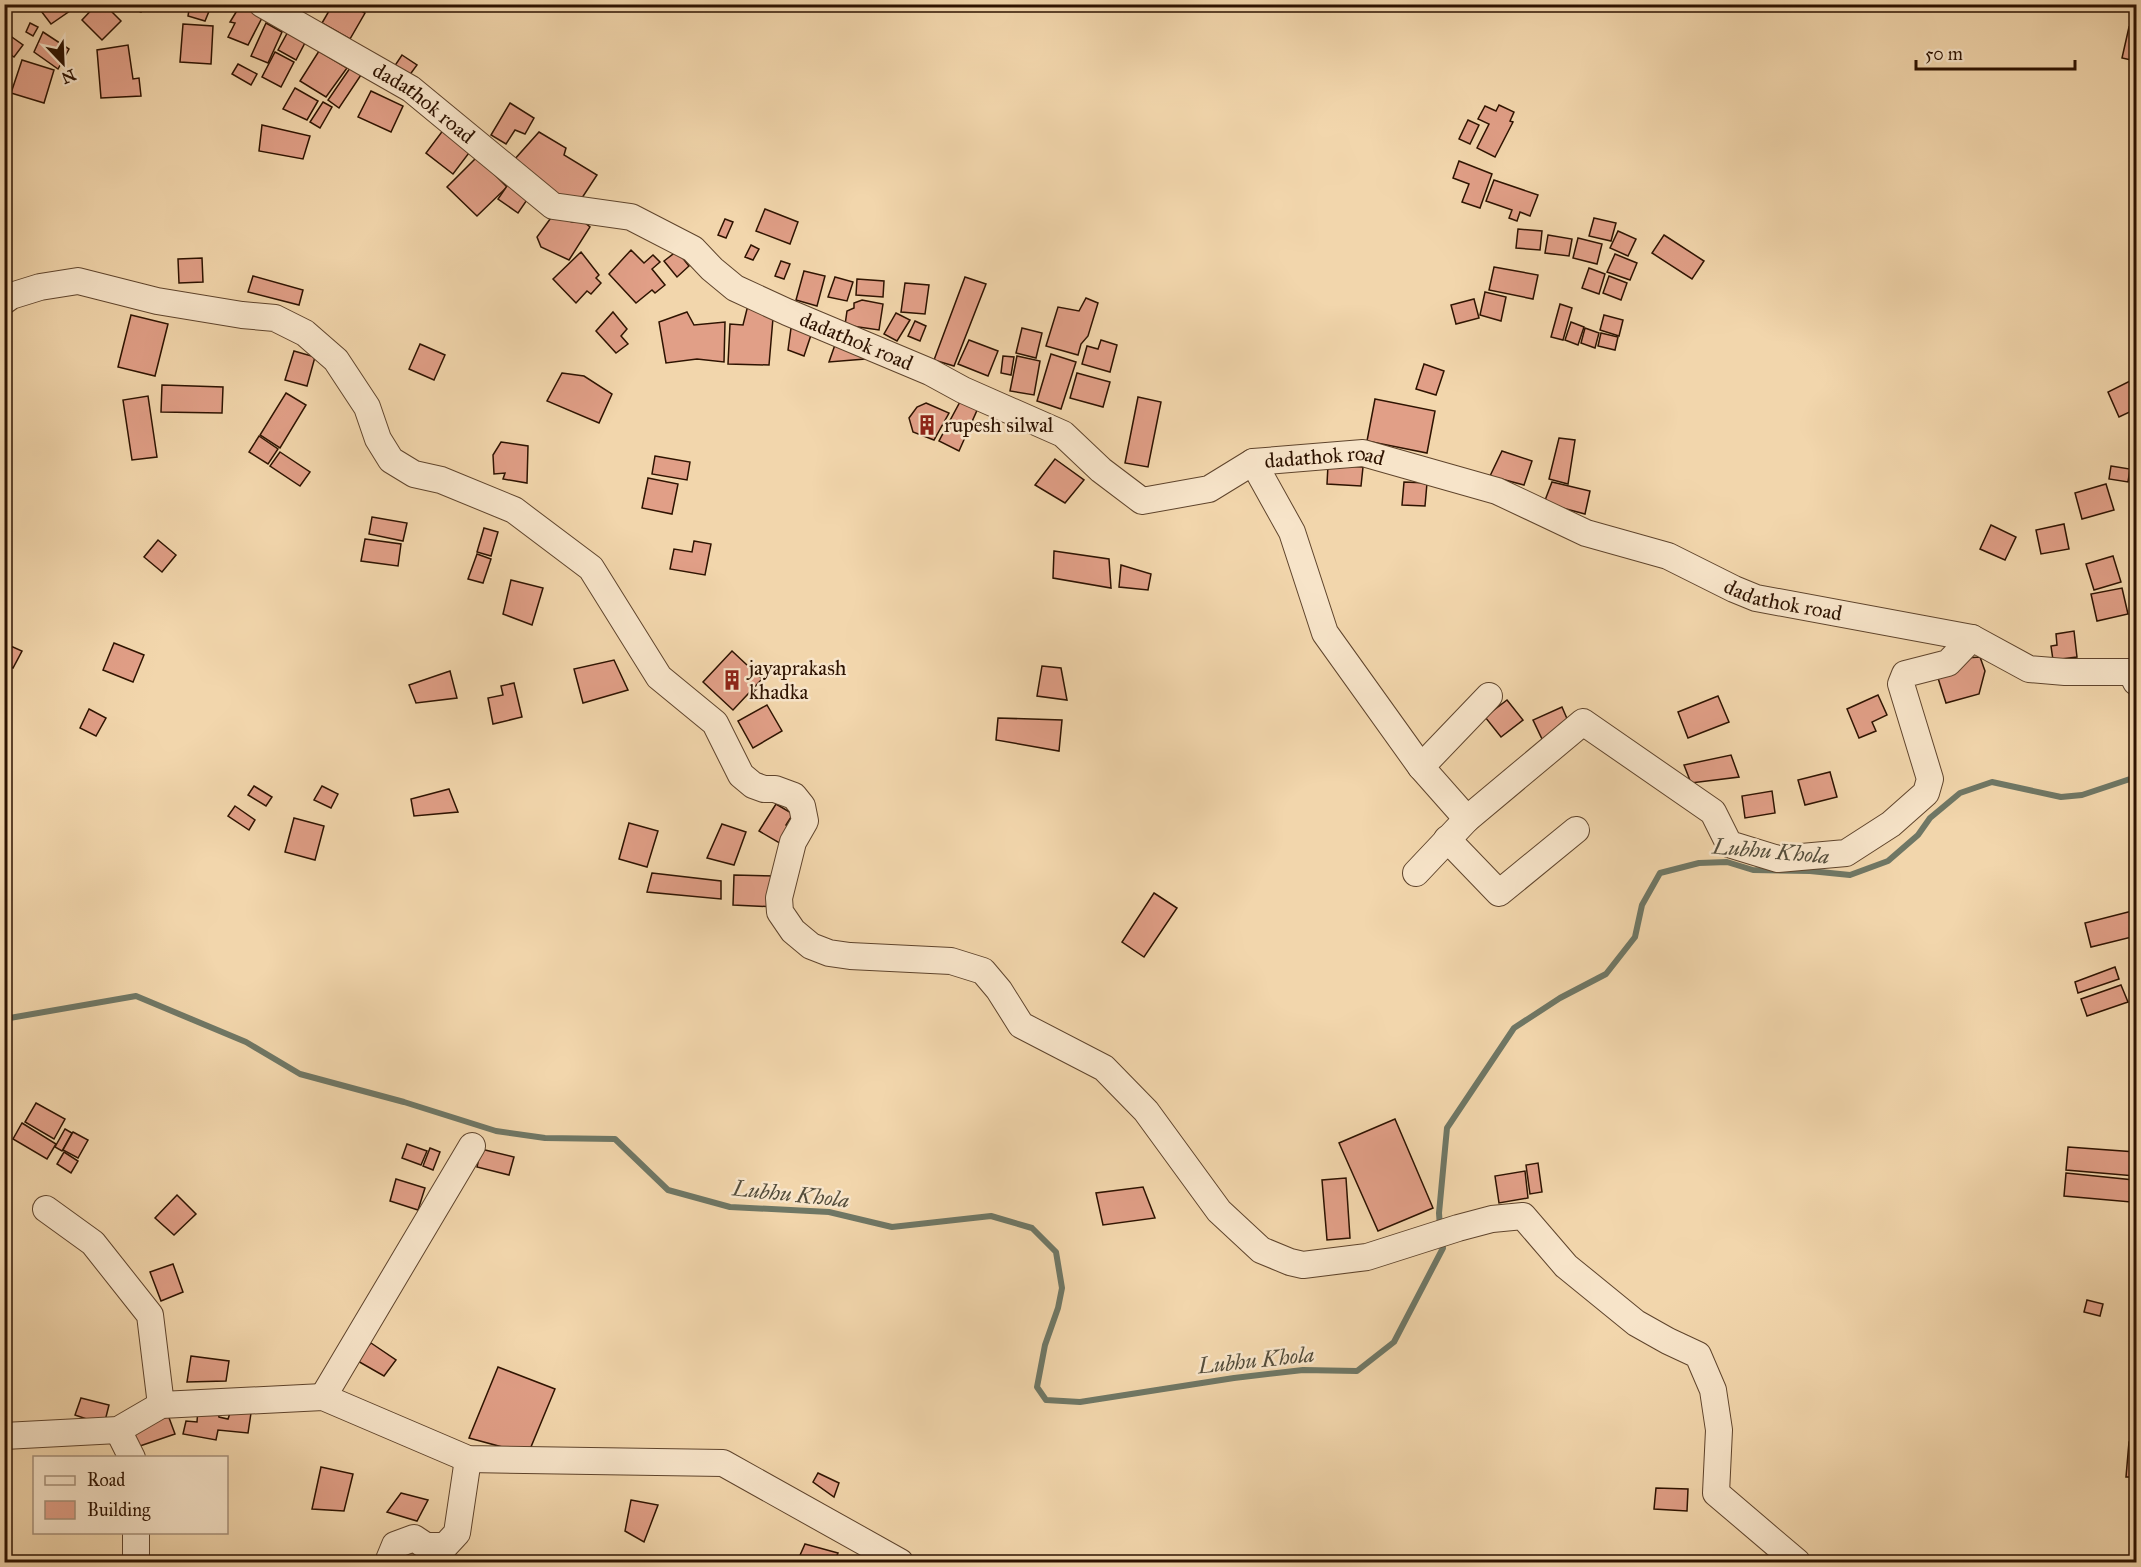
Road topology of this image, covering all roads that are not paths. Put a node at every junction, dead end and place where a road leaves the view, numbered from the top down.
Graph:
1 (262, 4) edge
2 (4, 301) edge
3 (1253, 462) junction
4 (1972, 638) junction
5 (2136, 682) edge
6 (1490, 696) dead end
7 (1421, 767) junction
8 (1467, 819) junction
9 (1576, 830) dead end
10 (1447, 839) junction
11 (1416, 873) dead end
12 (472, 1146) dead end
13 (46, 1209) dead end
14 (323, 1396) junction
15 (160, 1405) junction
16 (118, 1430) junction
17 (4, 1436) edge
18 (131, 1456) edge
19 (468, 1459) junction
20 (136, 1534) edge
21 (136, 1563) edge
22 (388, 1563) edge
23 (900, 1563) edge
24 (1797, 1563) edge

1 - 3 street, dadathok road
2 - 24 street
3 - 4 street, dadathok road
3 - 7 street
4 - 5 street, dadathok road
4 - 8 street
6 - 7 street
7 - 8 street
8 - 10 street
9 - 10 street
10 - 11 street
12 - 14 street
13 - 15 street
14 - 15 street
14 - 19 street
15 - 16 street
16 - 17 street
16 - 18 street
19 - 22 street
19 - 23 street
20 - 21 street

